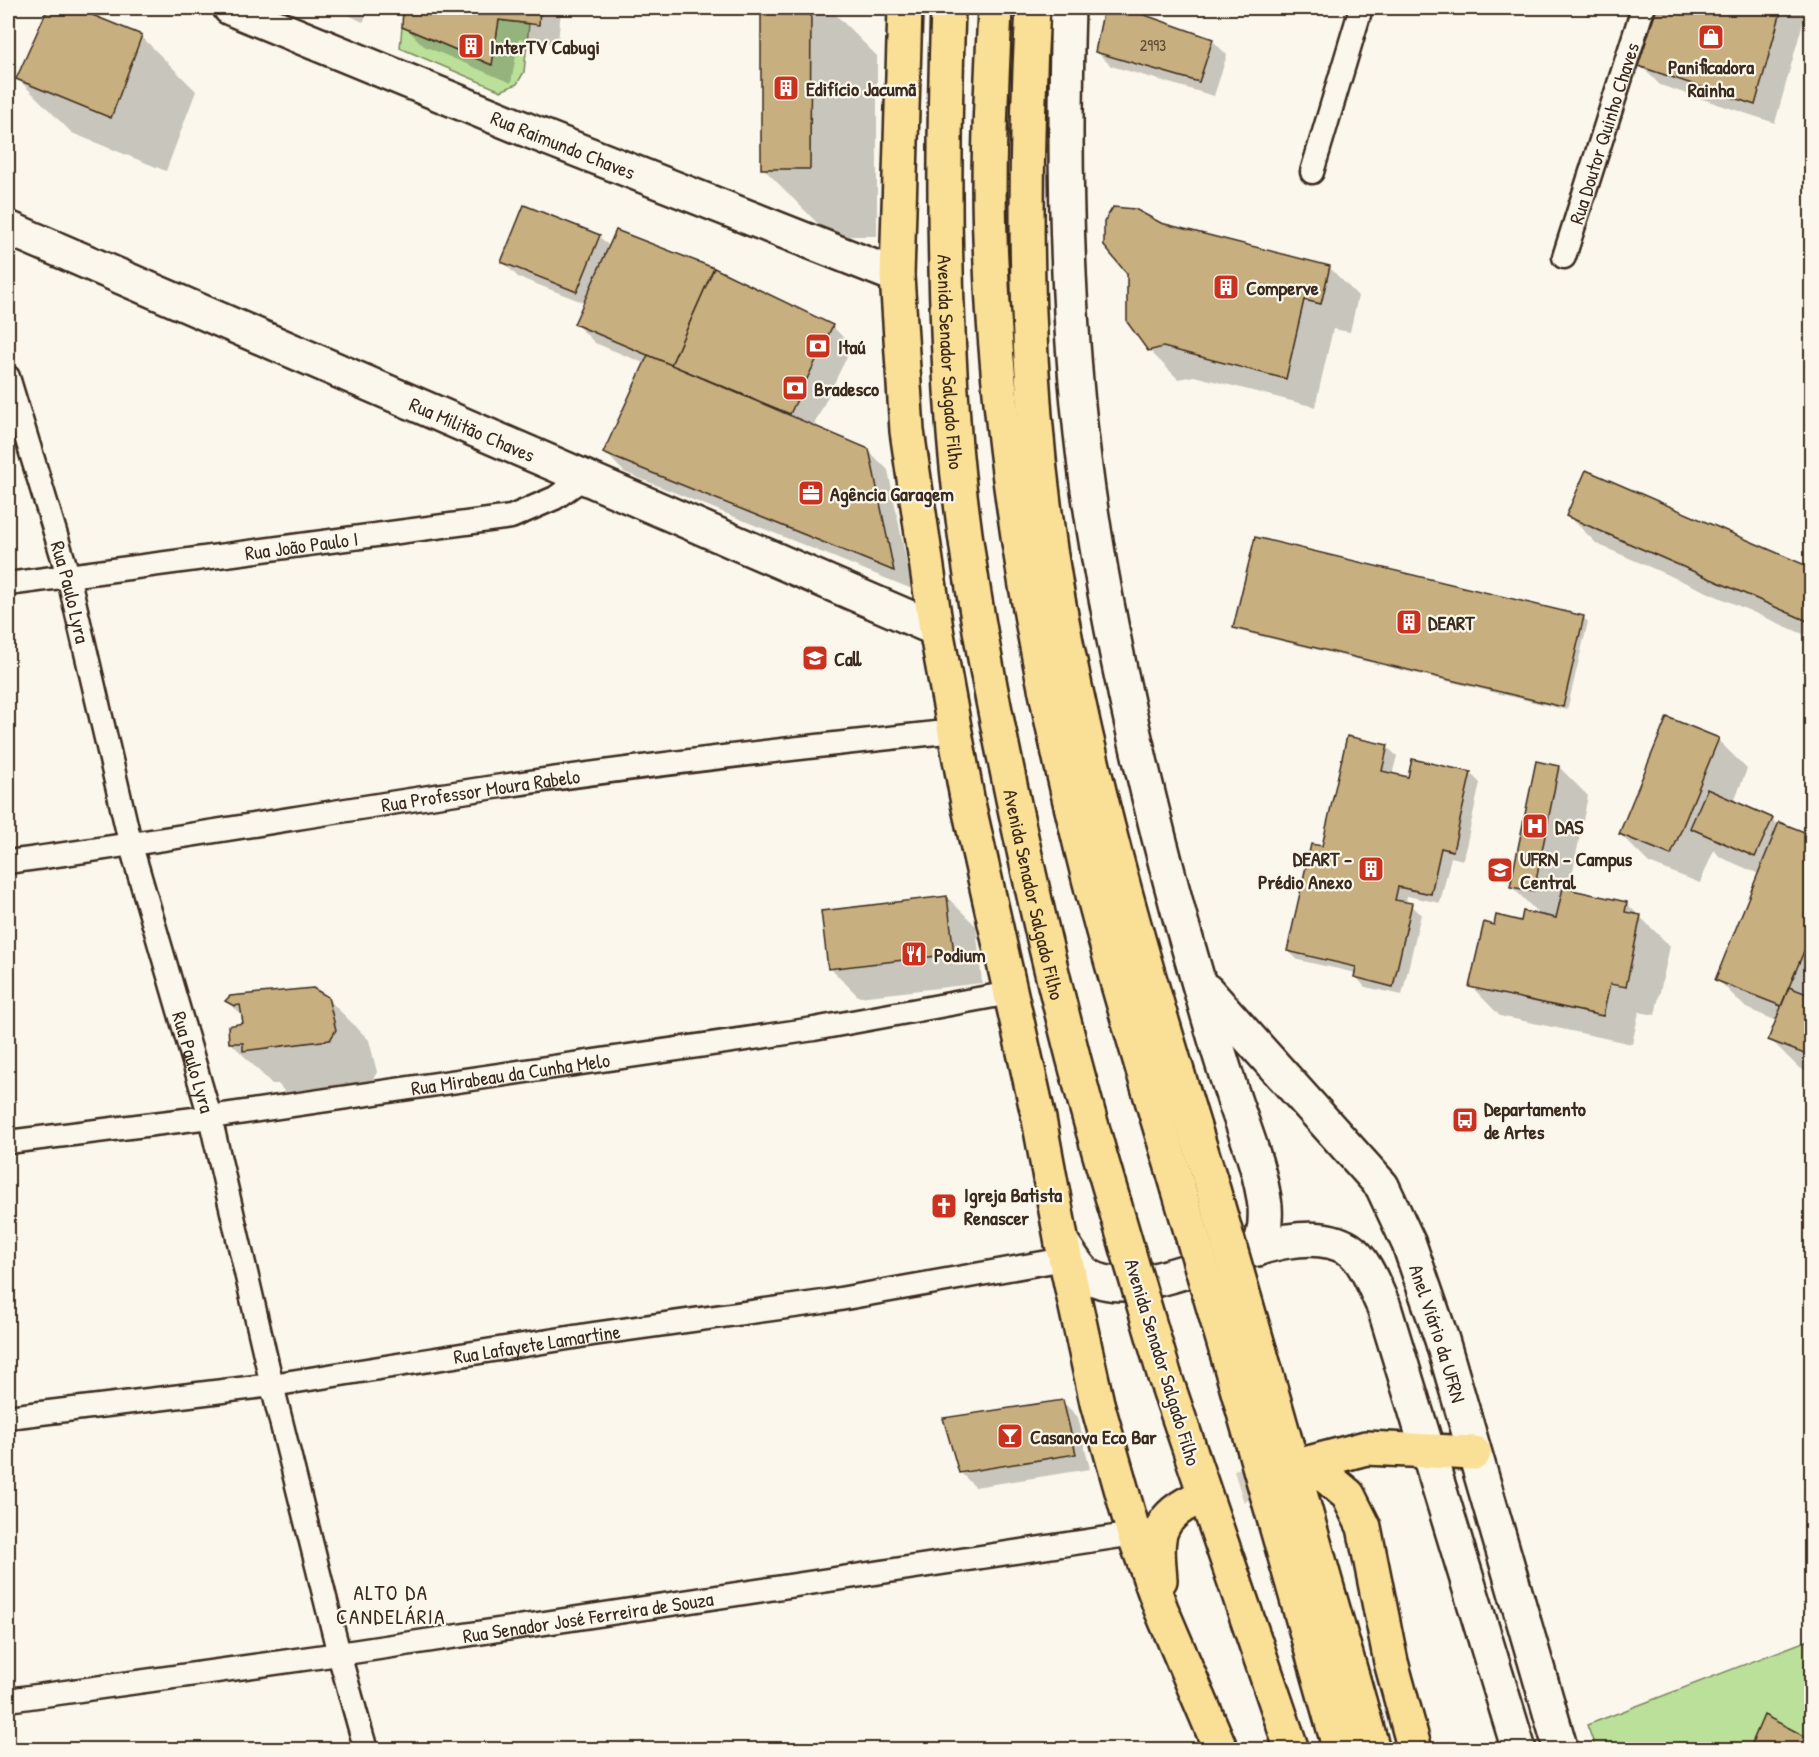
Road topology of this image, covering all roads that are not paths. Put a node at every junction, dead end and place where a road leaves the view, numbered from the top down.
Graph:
1 (230, 8) edge
2 (905, 8) edge
3 (948, 8) edge
4 (995, 8) edge
5 (1033, 8) edge
6 (1068, 8) edge
7 (1361, 8) edge
8 (1642, 8) edge
9 (1312, 172) dead end
10 (8, 228) edge
11 (1564, 257) dead end
12 (897, 276) junction
13 (8, 377) edge
14 (585, 477) junction
15 (68, 575) junction
16 (8, 584) edge
17 (936, 629) junction
18 (955, 731) junction
19 (131, 846) junction
20 (8, 862) edge
21 (1198, 981) junction
22 (1010, 993) junction
23 (210, 1117) junction
24 (8, 1142) edge
25 (1063, 1251) junction
26 (1253, 1251) junction
27 (272, 1385) junction
28 (8, 1417) edge
29 (1427, 1450) junction
30 (1473, 1453) junction
31 (1192, 1501) tunnel mouth
32 (1134, 1534) junction
33 (1161, 1609) junction
34 (339, 1654) junction
35 (8, 1700) edge
36 (366, 1749) edge
37 (1221, 1749) edge
38 (1292, 1749) edge
39 (1340, 1749) edge
40 (1373, 1749) edge
41 (1415, 1749) edge
42 (1519, 1749) edge
43 (1561, 1749) edge

1 - 12 main road, Rua Raimundo Chaves
2 - 12 main road
3 - 38 main road, Avenida Senador Salgado Filho, bridge
4 - 39 main road, bridge
5 - 40 main road, bridge
6 - 21 main road
7 - 9 street
8 - 11 street, Rua Doutor Quinho Chaves
10 - 14 main road, Rua Militão Chaves
12 - 17 main road
13 - 15 street, Rua Paulo Lyra
14 - 15 street, Rua João Paulo I
14 - 17 main road, Rua Militão Chaves
15 - 16 street, Rua João Paulo I
15 - 19 street, Rua Paulo Lyra
17 - 18 main road
18 - 19 street, Rua Professor Moura Rabelo
18 - 22 main road
19 - 20 street, Rua Professor Moura Rabelo
19 - 23 street, Rua Paulo Lyra
21 - 26 main road
21 - 30 main road, Anel Viário da UFRN
22 - 23 street, Rua Mirabeau da Cunha Melo
22 - 25 main road
23 - 24 street, Rua Mirabeau da Cunha Melo
23 - 27 street, Rua Paulo Lyra
25 - 26 main road
25 - 27 street, Rua Lafayete Lamartine
25 - 32 main road
26 - 29 main road
27 - 28 street, Rua Lafayete Lamartine
27 - 34 street, Rua Paulo Lyra
29 - 30 main road
29 - 41 main road
29 - 42 main road
30 - 43 main road, Anel Viário da UFRN
31 - 33 main road
32 - 33 main road
32 - 34 street, Rua Senador José Ferreira de Souza
33 - 37 main road
34 - 35 street, Rua Senador José Ferreira de Souza
34 - 36 street, Rua Paulo Lyra

